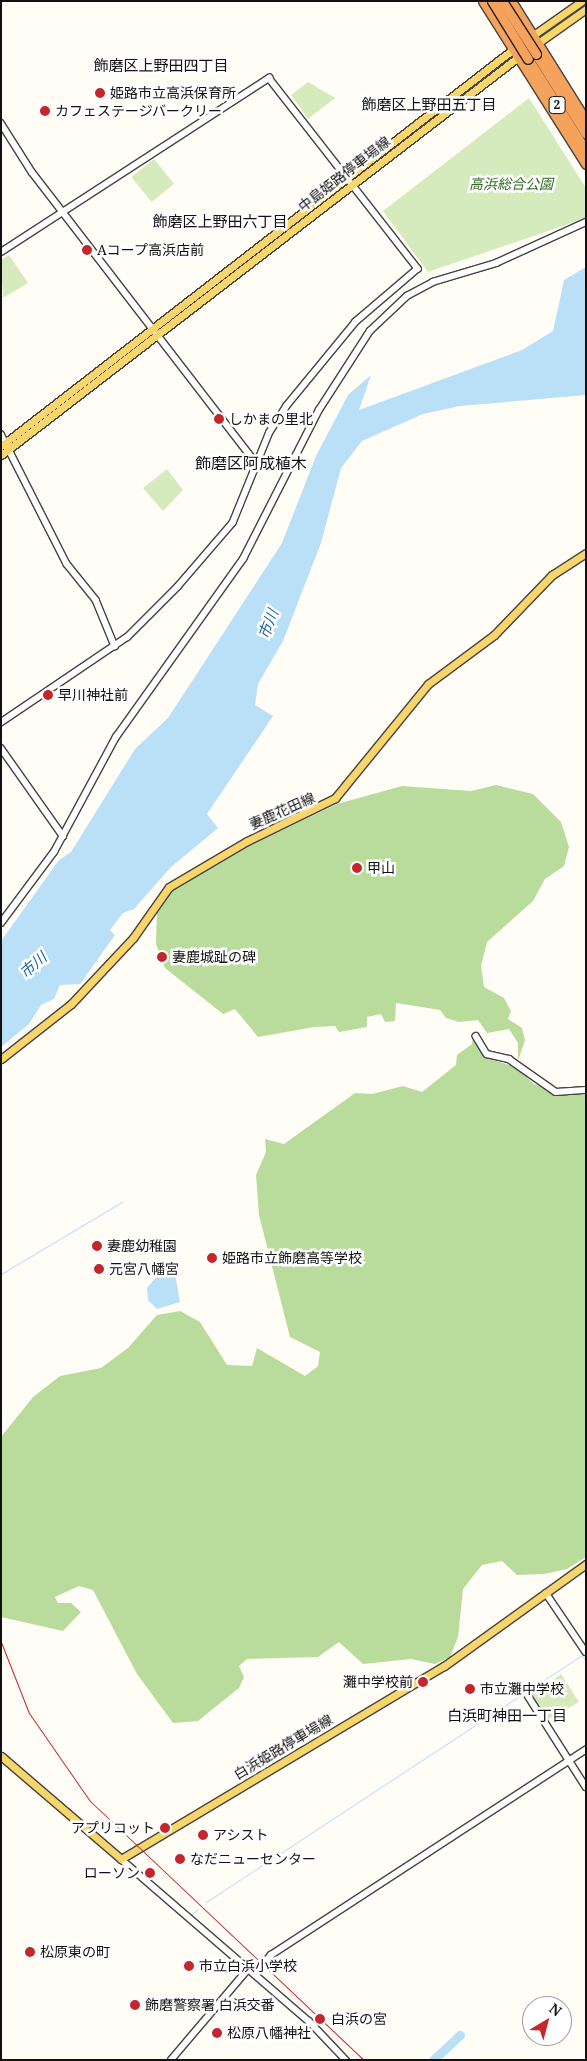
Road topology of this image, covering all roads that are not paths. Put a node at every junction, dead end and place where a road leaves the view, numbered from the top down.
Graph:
1 (483, 1) edge
2 (492, 1) edge
3 (502, 1) edge
4 (511, 1) edge
5 (582, 1) edge
6 (586, 9) edge
7 (535, 39) junction
8 (514, 54) junction
9 (532, 57) junction
10 (586, 121) edge
11 (1, 123) edge
12 (586, 134) edge
13 (585, 160) edge
14 (350, 181) junction
15 (62, 212) junction
16 (586, 222) edge
17 (1, 252) edge
18 (154, 332) junction
19 (1, 434) edge
20 (5, 446) edge
21 (1, 455) edge
22 (258, 464) junction
23 (586, 553) edge
24 (115, 646) junction
25 (1, 723) edge
26 (1, 748) edge
27 (63, 836) junction
28 (1, 923) edge
29 (476, 1036) dead end
30 (1, 1059) edge
31 (586, 1090) edge
32 (586, 1564) edge
33 (546, 1593) junction
34 (585, 1651) edge
35 (527, 1694) dead end
36 (586, 1750) edge
37 (1, 1756) edge
38 (569, 1760) junction
39 (586, 1787) edge
40 (121, 1859) junction
41 (249, 1968) junction
42 (256, 1974) junction
43 (171, 2060) edge
44 (346, 2060) edge

1 - 8 highway
2 - 9 highway, 2, bridge
3 - 9 highway, 2, bridge
4 - 7 highway
5 - 7 main road, 中島姫路停車場線
6 - 7 main road, 中島姫路停車場線
7 - 8 main road, 中島姫路停車場線
7 - 10 highway
8 - 13 highway
8 - 14 main road, 中島姫路停車場線
9 - 12 highway, 2
9 - 13 highway, 2
11 - 15 street
14 - 15 street
14 - 18 main road, 中島姫路停車場線
14 - 22 street
15 - 17 street
15 - 18 street
16 - 27 street
18 - 20 main road, 中島姫路停車場線
18 - 22 street
19 - 20 street
20 - 21 main road, 中島姫路停車場線
20 - 24 street
22 - 24 street
23 - 30 main road, 妻鹿花田線
24 - 25 street
26 - 27 street
27 - 28 street
29 - 31 street
32 - 33 main road, 白浜姫路停車場線
33 - 34 street
33 - 40 main road, 白浜姫路停車場線
35 - 38 street
36 - 38 street
37 - 40 main road
38 - 39 street
38 - 42 street
40 - 41 street
41 - 42 street
41 - 43 street
42 - 44 street

